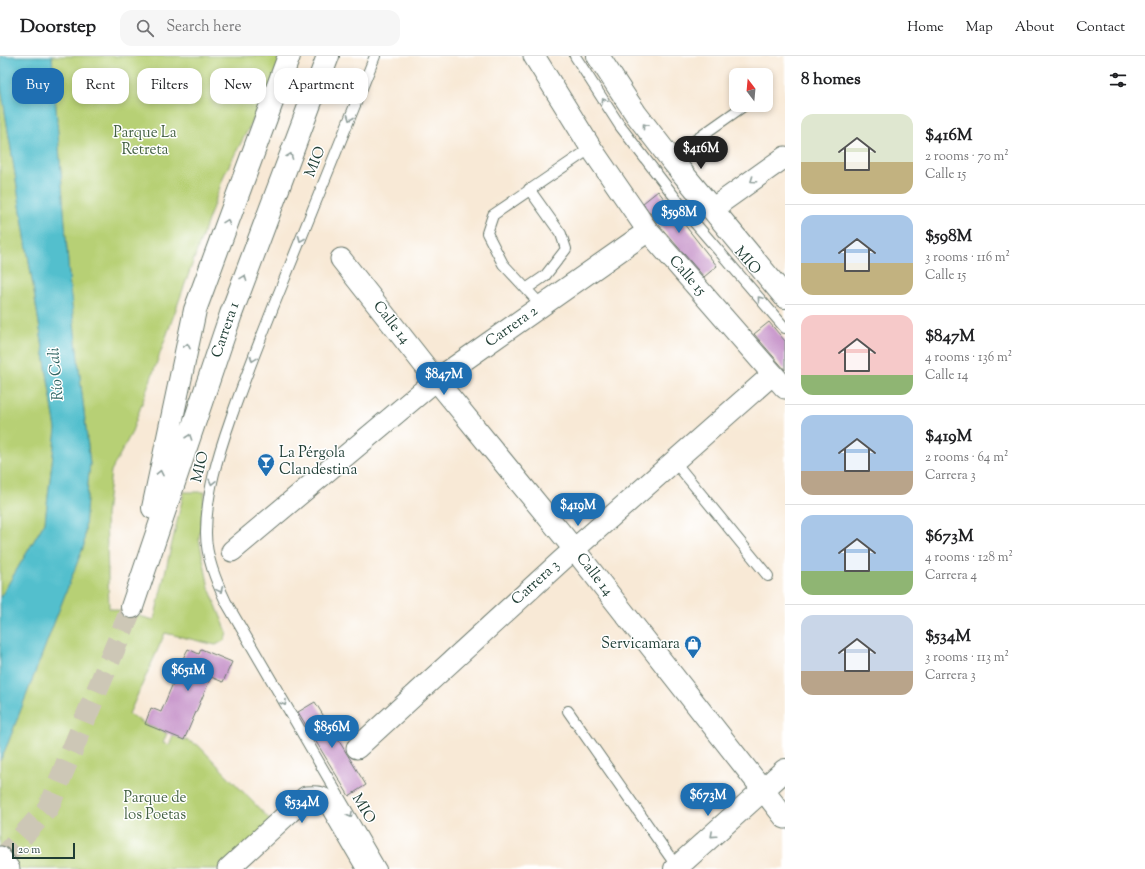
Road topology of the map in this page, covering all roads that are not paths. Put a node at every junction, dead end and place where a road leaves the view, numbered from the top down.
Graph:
1 (289, 56) edge
2 (328, 56) edge
3 (375, 56) edge
4 (534, 56) edge
5 (575, 56) edge
6 (598, 56) edge
7 (735, 112) edge
8 (591, 148) junction
9 (785, 157) edge
10 (670, 158) junction
11 (529, 189) junction
12 (712, 209) junction
13 (648, 231) junction
14 (340, 259) dead end
15 (526, 289) junction
16 (785, 297) edge
17 (542, 306) junction
18 (785, 328) edge
19 (436, 380) junction
20 (779, 381) edge
21 (674, 461) junction
22 (574, 549) junction
23 (232, 551) dead end
24 (768, 576) dead end
25 (568, 710) dead end
26 (357, 748) dead end
27 (785, 770) edge
28 (763, 790) junction
29 (785, 818) edge
30 (0, 856) edge
31 (676, 868) edge
32 (9, 869) edge
33 (228, 869) edge
34 (368, 869) edge
35 (381, 869) edge

1 -> 2 main road, Carrera 1
3 -> 35 lane, MIO
4 - 8 street, Calle 15
18 -> 5 lane, MIO
10 -> 6 main road
7 - 10 lane
8 - 11 lane
8 - 13 street, Calle 15
9 -> 12 street
10 - 12 main road
11 - 15 lane
11 - 15 lane
12 - 16 main road
13 - 17 street, Carrera 2
13 - 20 street, Calle 15
14 - 19 street, Calle 14
15 - 17 lane
17 - 19 street, Carrera 2
19 - 22 street, Calle 14
19 - 23 street, Carrera 2
20 - 21 street, Carrera 3
21 - 22 street, Carrera 3
21 - 24 lane
22 - 26 street, Carrera 3
22 - 28 street, Calle 14
25 - 31 lane
27 - 28 main road
28 - 29 street, Calle 14
28 -> 31 main road
30 - 32 street
33 - 34 street

